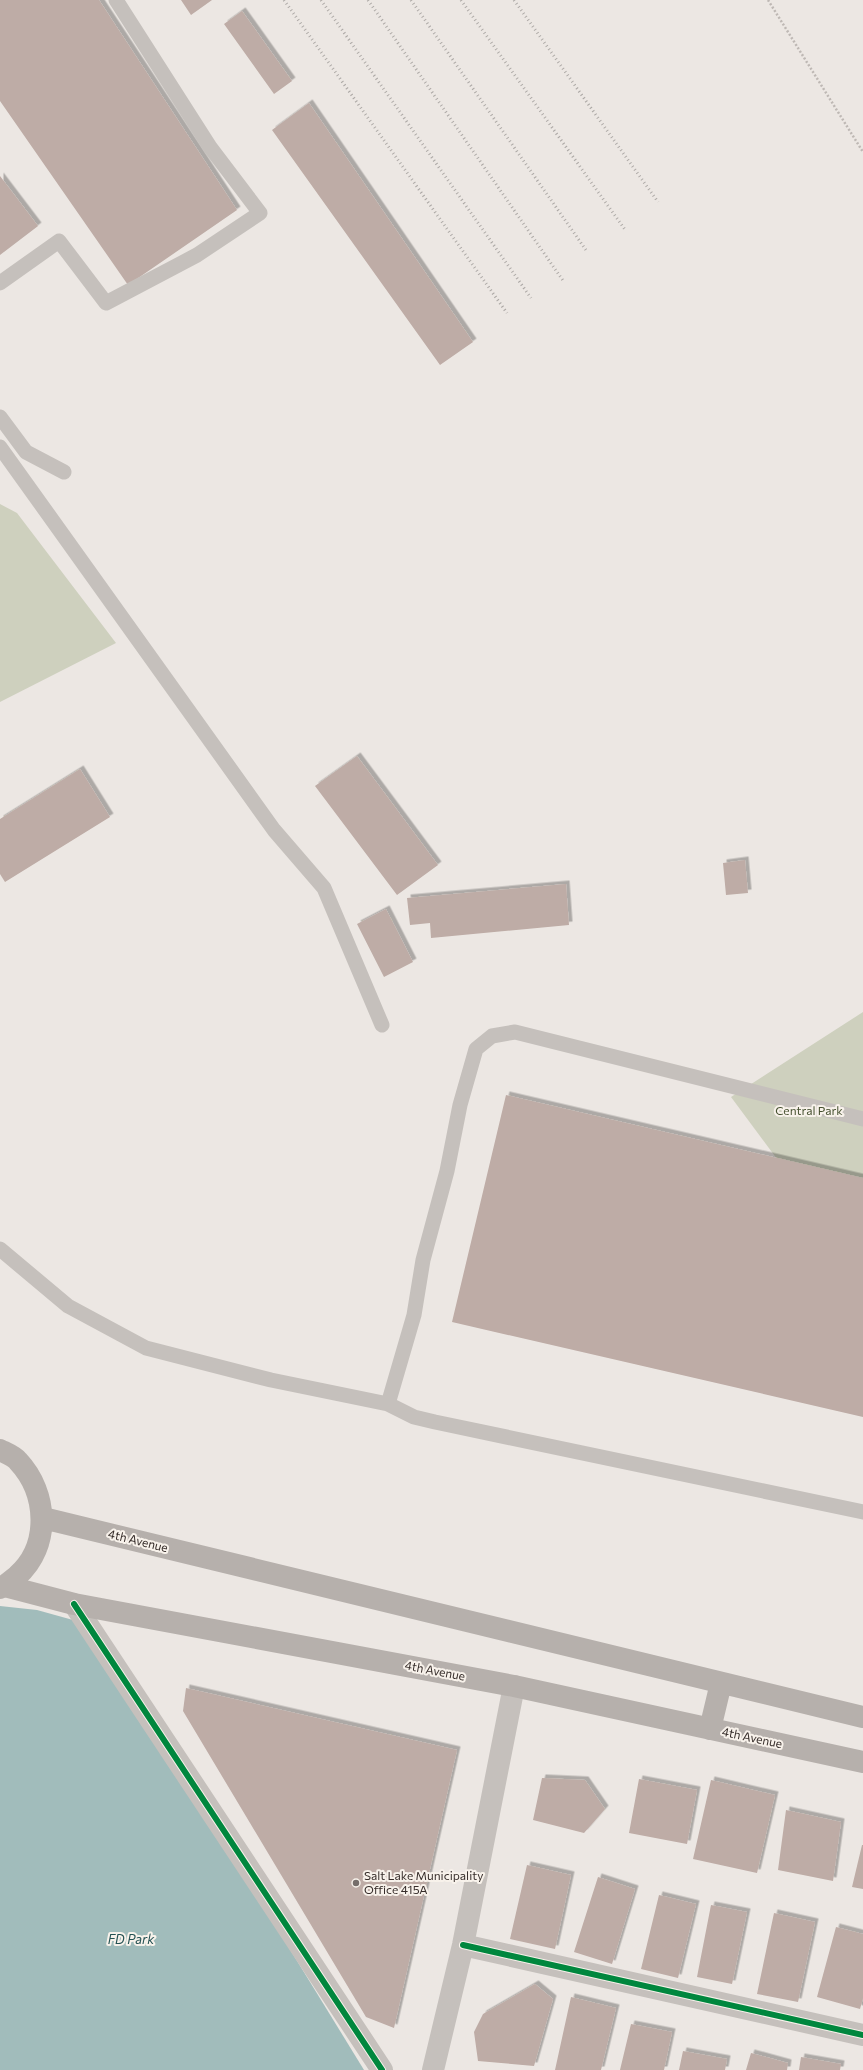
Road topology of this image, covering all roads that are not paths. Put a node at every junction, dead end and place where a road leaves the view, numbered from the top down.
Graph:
1 (116, 0) edge
2 (0, 283) edge
3 (0, 417) edge
4 (0, 448) edge
5 (64, 472) dead end
6 (382, 1025) dead end
7 (863, 1119) edge
8 (0, 1249) edge
9 (388, 1404) junction
10 (0, 1450) edge
11 (863, 1512) edge
12 (43, 1518) junction
13 (3, 1587) edge
14 (74, 1604) junction
15 (721, 1683) junction
16 (514, 1686) junction
17 (863, 1717) edge
18 (710, 1729) junction
19 (863, 1762) edge
20 (463, 1945) junction
21 (863, 2035) edge
22 (382, 2070) edge
23 (433, 2070) edge

1 - 2 lane
3 - 5 lane
4 - 6 lane
7 - 9 lane
8 - 9 lane
9 - 11 lane
10 - 12 main road
12 - 13 main road
12 - 15 main road, 4th Avenue
13 - 14 main road, 4th Avenue
14 - 16 main road, 4th Avenue
14 - 22 street
15 - 17 main road, 4th Avenue
15 - 18 main road
16 - 18 main road, 4th Avenue
16 - 20 street
18 - 19 main road, 4th Avenue
20 - 21 street
20 - 23 street

